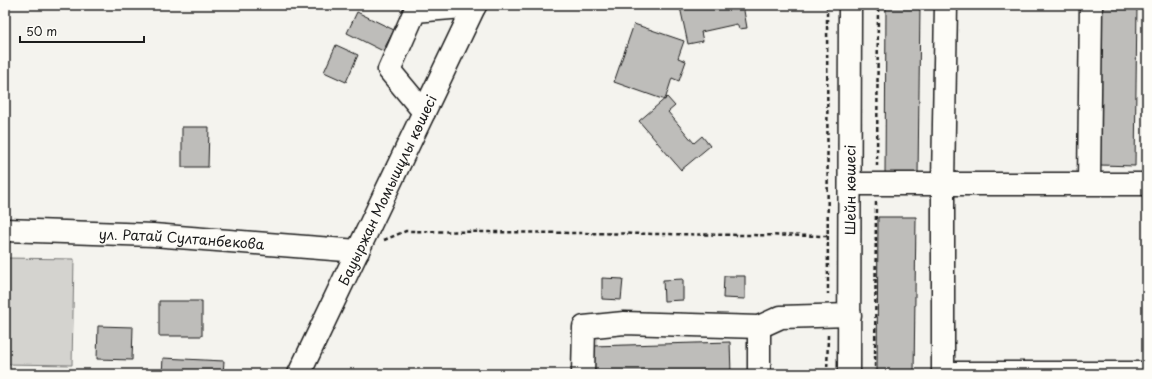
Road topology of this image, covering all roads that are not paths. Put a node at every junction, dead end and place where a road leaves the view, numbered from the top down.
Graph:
1 (475, 5) edge
2 (850, 5) edge
3 (946, 5) edge
4 (1091, 5) edge
5 (424, 112) junction
6 (943, 183) junction
7 (1089, 183) junction
8 (850, 184) junction
9 (1147, 184) edge
10 (5, 230) edge
11 (358, 251) junction
12 (850, 315) junction
13 (759, 327) junction
14 (1147, 373) edge
15 (299, 374) edge
16 (583, 374) edge
17 (759, 374) edge
18 (849, 374) edge
19 (943, 374) edge

1 - 5 street, Бауыржан Момышұлы көшесі
1 - 5 street
2 - 8 street, Шейн көшесі
3 - 6 street
4 - 7 street
5 - 11 street, Бауыржан Момышұлы көшесі
6 - 7 street
6 - 8 street
6 - 19 street
7 - 9 street
8 - 12 street, Шейн көшесі
10 - 11 street, ул. Ратай Султанбекова
11 - 15 street, Бауыржан Момышұлы көшесі
12 - 13 street
12 - 18 street, Шейн көшесі
13 - 16 street
13 - 17 street
14 - 19 street

